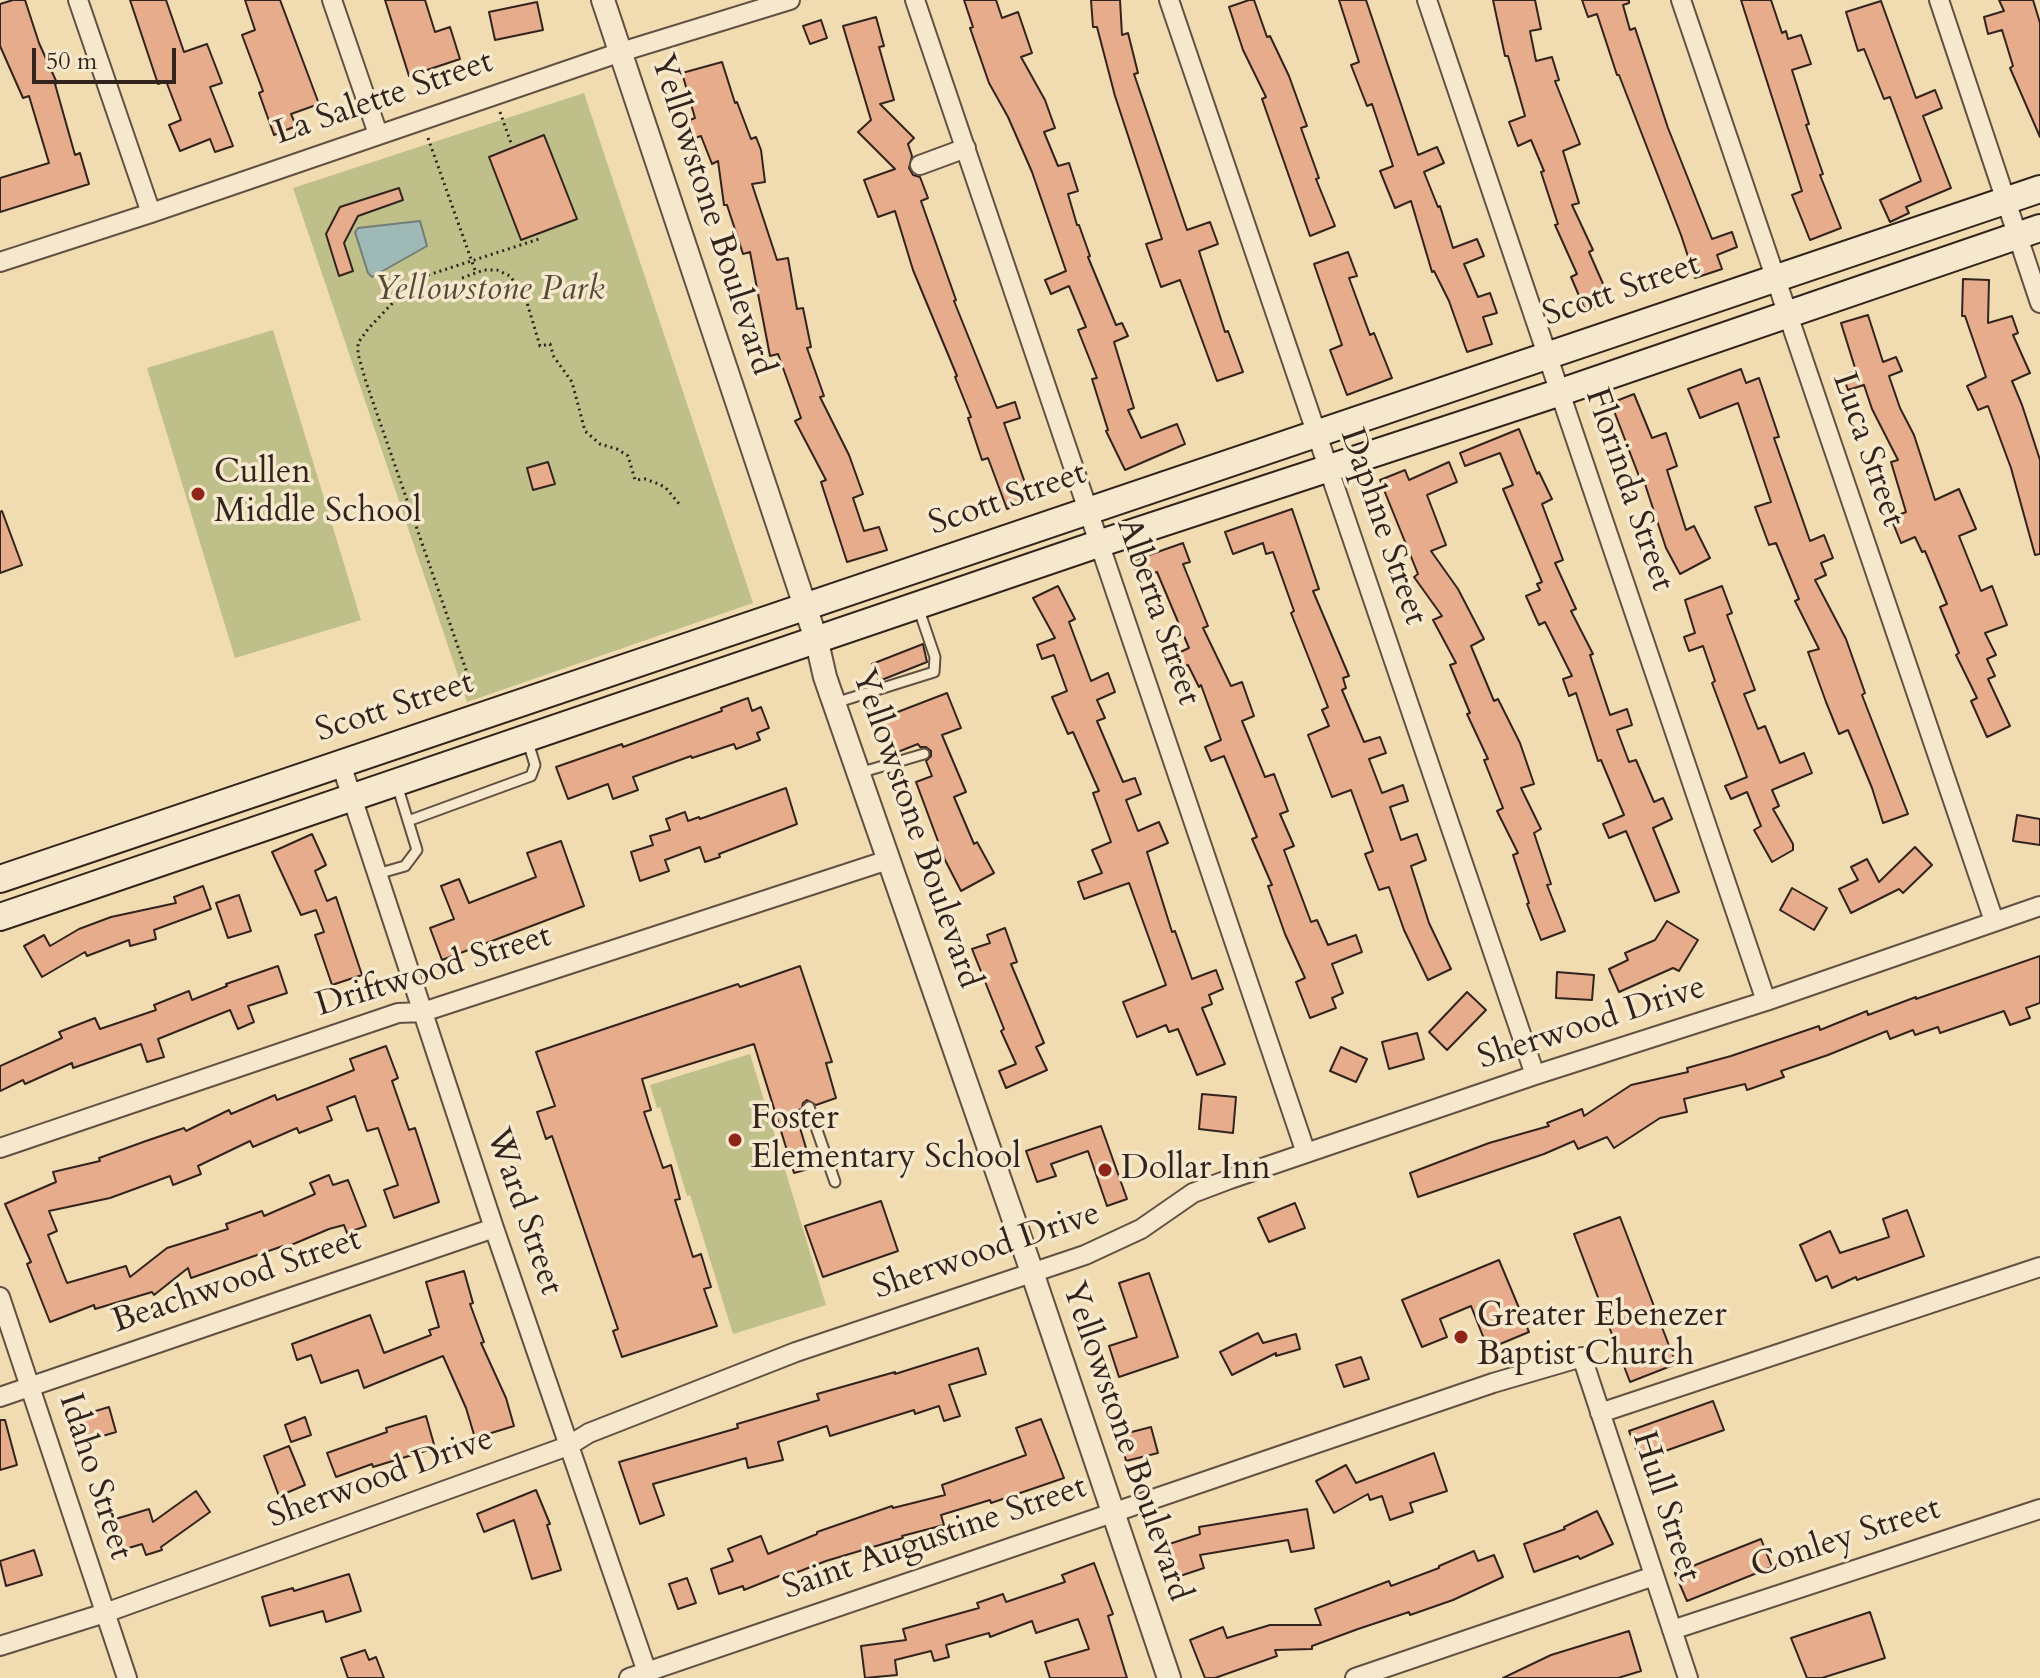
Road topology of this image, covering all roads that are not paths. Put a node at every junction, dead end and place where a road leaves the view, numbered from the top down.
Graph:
1 (78, 0) edge
2 (332, 0) edge
3 (603, 0) edge
4 (790, 0) edge
5 (915, 0) edge
6 (1169, 0) edge
7 (1427, 0) edge
8 (1681, 0) edge
9 (1939, 0) edge
10 (621, 52) junction
11 (378, 134) junction
12 (966, 148) junction
13 (920, 165) dead end
14 (2040, 189) edge
15 (2006, 200) junction
16 (151, 213) junction
17 (2029, 232) edge
18 (0, 262) edge
19 (1776, 278) junction
20 (2040, 303) edge
21 (1787, 313) junction
22 (1548, 354) junction
23 (1561, 392) junction
24 (1317, 435) junction
25 (1328, 468) junction
26 (1089, 510) junction
27 (1101, 543) junction
28 (918, 607) junction
29 (806, 608) junction
30 (817, 642) junction
31 (525, 702) junction
32 (834, 703) junction
33 (531, 738) junction
34 (924, 754) dead end
35 (341, 764) junction
36 (859, 773) junction
37 (397, 783) junction
38 (352, 797) junction
39 (408, 821) junction
40 (888, 860) junction
41 (377, 874) junction
42 (0, 879) edge
43 (2040, 906) edge
44 (0, 917) edge
45 (1994, 921) junction
46 (1766, 1001) junction
47 (423, 1012) junction
48 (1535, 1075) junction
49 (809, 1107) dead end
50 (0, 1148) edge
51 (1306, 1153) junction
52 (835, 1182) dead end
53 (494, 1228) junction
54 (2040, 1267) edge
55 (1032, 1272) junction
56 (0, 1297) edge
57 (1582, 1357) joint
58 (31, 1387) junction
59 (0, 1397) edge
60 (1600, 1413) junction
61 (568, 1446) junction
62 (2040, 1509) edge
63 (1112, 1512) junction
64 (1654, 1576) junction
65 (105, 1613) junction
66 (1672, 1630) junction
67 (0, 1646) edge
68 (641, 1676) edge
69 (127, 1678) edge
70 (1169, 1678) edge
71 (1355, 1678) edge
72 (1688, 1678) edge

1 - 16 street
2 - 11 street
3 - 10 street, Yellowstone Boulevard
4 - 10 street, La Salette Street
5 - 12 street, Alberta Street
6 - 24 street, Daphne Street
7 - 22 street, Florinda Street
8 - 19 street, Luca Street
9 - 15 street
10 - 11 street, La Salette Street
10 - 29 street, Yellowstone Boulevard
11 - 16 street, La Salette Street
12 - 13 street
12 - 26 street, Alberta Street
14 - 15 main road, Scott Street
15 - 17 street
15 - 19 main road, Scott Street
16 - 18 street, La Salette Street
17 - 20 street
17 - 21 main road, Scott Street
19 - 21 street, Luca Street
19 - 22 main road, Scott Street
21 - 23 main road, Scott Street
21 - 45 street, Luca Street
22 - 23 street, Florinda Street
22 - 24 main road, Scott Street
23 - 25 main road, Scott Street
23 - 46 street, Florinda Street
24 - 25 street, Daphne Street
24 - 26 main road, Scott Street
25 - 27 main road, Scott Street
25 - 48 street, Daphne Street
26 - 27 street, Alberta Street
26 - 29 main road, Scott Street
27 - 28 main road, Scott Street
27 - 51 street, Alberta Street
28 - 30 main road, Scott Street
28 - 32 lane
29 - 30 street, Yellowstone Boulevard
29 - 31 main road, Scott Street
30 - 32 street, Yellowstone Boulevard
30 - 33 main road, Scott Street
31 - 33 main road
31 - 35 main road, Scott Street
32 - 36 street, Yellowstone Boulevard
33 - 37 main road, Scott Street
33 - 39 lane
34 - 36 lane
35 - 38 street, Ward Street
35 - 42 main road, Scott Street
36 - 40 street, Yellowstone Boulevard
37 - 38 main road, Scott Street
37 - 39 lane
38 - 41 street, Ward Street
38 - 44 main road, Scott Street
39 - 41 lane
40 - 47 street, Driftwood Street
40 - 55 street, Yellowstone Boulevard
41 - 47 street, Ward Street
43 - 45 street, Sherwood Drive
45 - 46 street, Sherwood Drive
46 - 48 street, Sherwood Drive
47 - 50 street, Driftwood Street
47 - 53 street, Ward Street
48 - 51 street, Sherwood Drive
49 - 52 lane
51 - 55 street, Sherwood Drive
53 - 58 street, Beachwood Street
53 - 61 street, Ward Street
54 - 60 street
55 - 61 street, Sherwood Drive
55 - 63 street, Yellowstone Boulevard
56 - 58 street, Idaho Street
57 - 60 street, Hull Street
57 - 63 street, Saint Augustine Street
58 - 59 street, Beachwood Street
58 - 65 street, Idaho Street
60 - 64 street, Hull Street
61 - 65 street, Sherwood Drive
61 - 68 street, Ward Street
62 - 66 street, Conley Street
63 - 68 street, Saint Augustine Street
63 - 70 street, Yellowstone Boulevard
64 - 66 street, Hull Street
64 - 71 street
65 - 67 street, Sherwood Drive
65 - 69 street, Idaho Street
66 - 72 street, Hull Street

